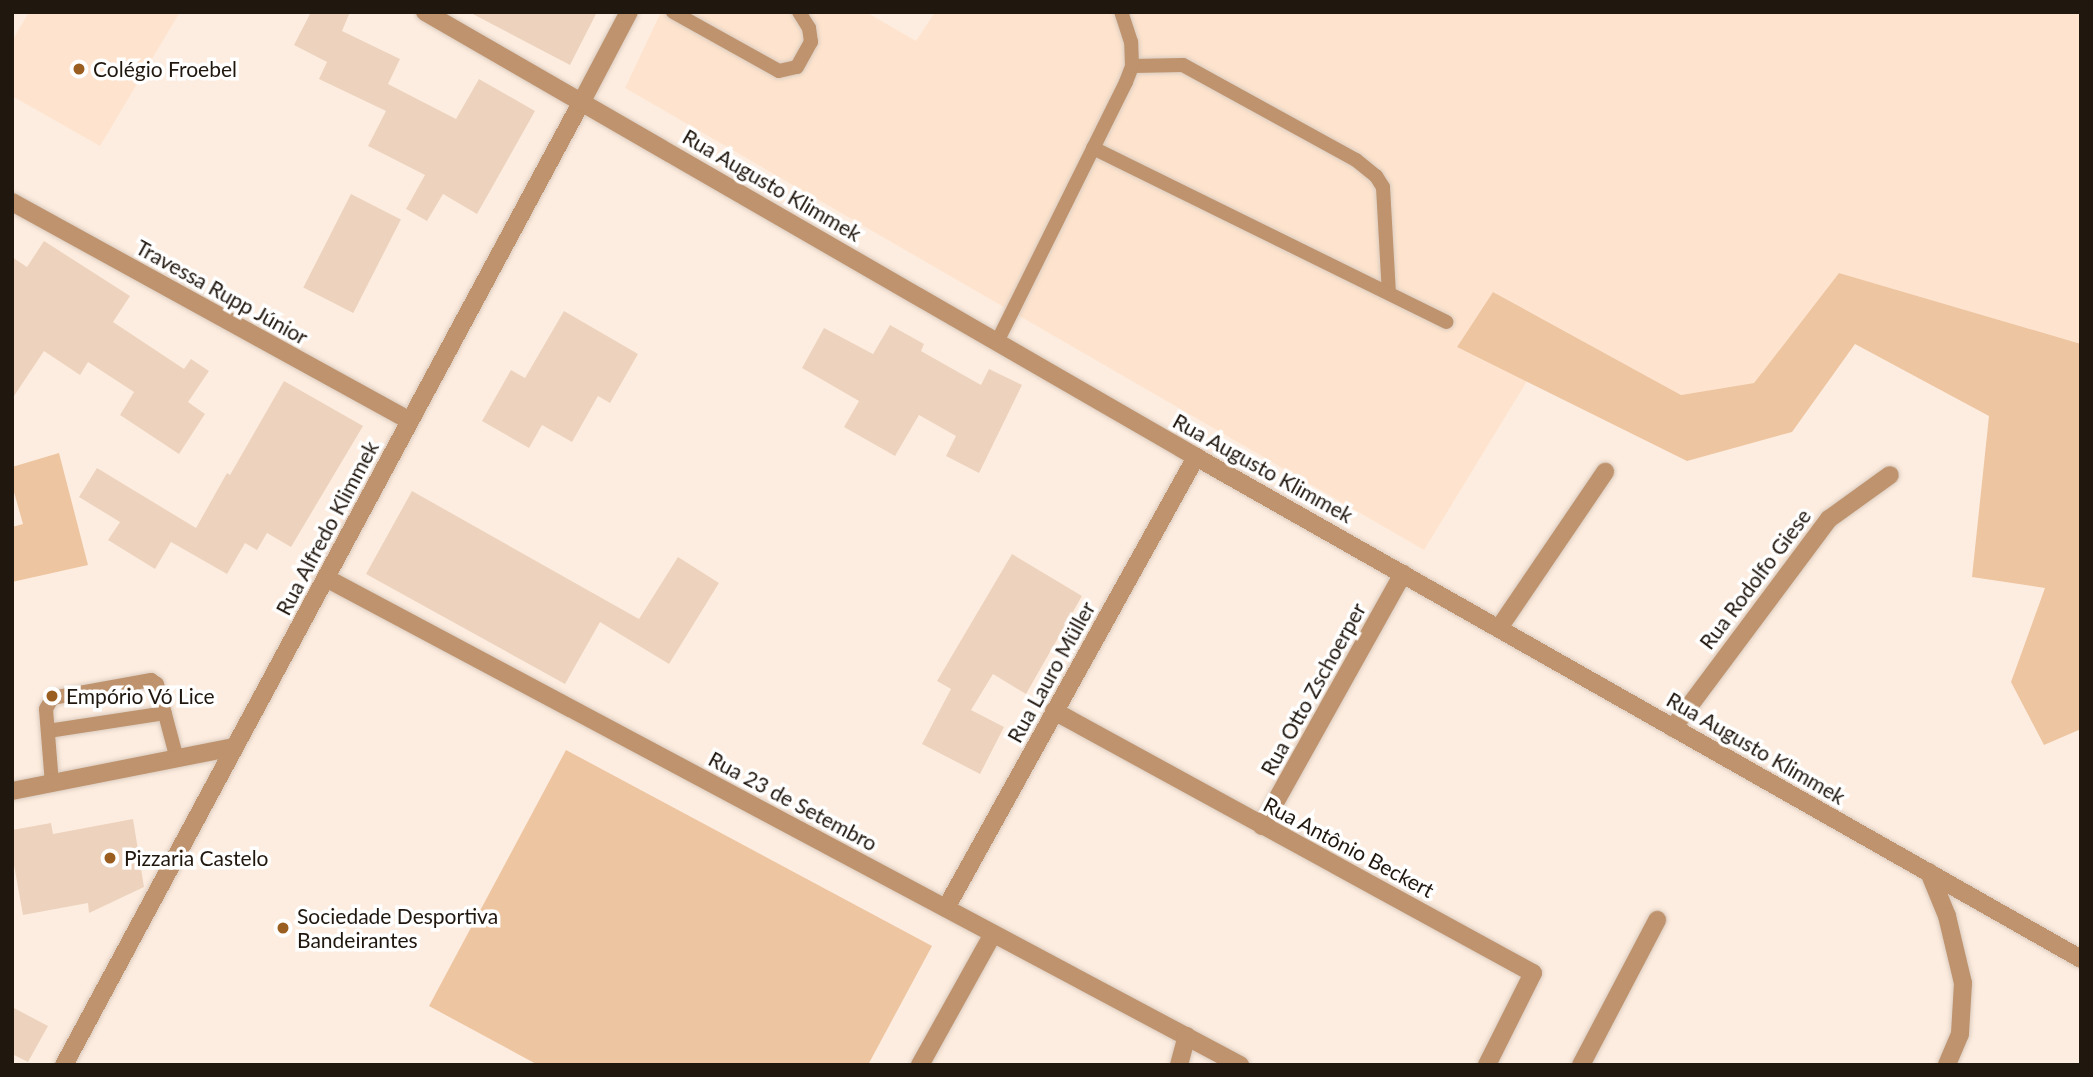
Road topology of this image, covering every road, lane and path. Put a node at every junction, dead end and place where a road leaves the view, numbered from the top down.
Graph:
1 (425, 12) edge
2 (629, 12) edge
3 (673, 12) edge
4 (799, 12) edge
5 (1121, 12) edge
6 (1132, 66) junction
7 (582, 101) junction
8 (1093, 148) junction
9 (12, 202) edge
10 (1389, 293) junction
11 (1446, 322) dead end
12 (997, 342) junction
13 (410, 421) junction
14 (1196, 457) junction
15 (1605, 472) dead end
16 (1890, 475) dead end
17 (1403, 574) junction
18 (326, 578) junction
19 (1499, 628) junction
20 (1055, 711) junction
21 (164, 713) junction
22 (1674, 728) junction
23 (48, 731) junction
24 (235, 747) junction
25 (177, 759) junction
26 (52, 784) junction
27 (12, 792) edge
28 (1262, 827) junction
29 (1929, 872) junction
30 (946, 908) junction
31 (1657, 919) dead end
32 (993, 934) junction
33 (2081, 959) edge
34 (1187, 1036) junction
35 (64, 1065) edge
36 (920, 1065) edge
37 (1179, 1065) edge
38 (1240, 1065) edge
39 (1488, 1065) edge
40 (1581, 1065) edge
41 (1947, 1065) edge

1 - 7 street, Rua Augusto Klimmek
2 - 7 street, Rua Alfredo Klimmek
3 - 4 lane
5 - 6 lane
6 - 8 lane
6 - 10 lane
7 - 12 street, Rua Augusto Klimmek
7 - 13 street, Rua Alfredo Klimmek
8 - 10 lane
8 - 12 lane
9 - 13 street, Travessa Rupp Júnior
10 - 11 lane
12 - 14 street, Rua Augusto Klimmek
13 - 18 street, Rua Alfredo Klimmek
14 - 17 street, Rua Augusto Klimmek
14 - 20 street, Rua Lauro Müller
15 - 19 street
16 - 22 street, Rua Rodolfo Giese
17 - 19 street, Rua Augusto Klimmek
17 - 28 street, Rua Otto Zschoerper
18 - 24 street, Rua Alfredo Klimmek
18 - 30 street, Rua 23 de Setembro
19 - 22 street, Rua Augusto Klimmek
20 - 28 street, Rua Antônio Beckert
20 - 30 street, Rua Lauro Müller
21 - 23 lane
21 - 23 lane
21 - 25 lane
22 - 29 street, Rua Augusto Klimmek
23 - 26 lane
24 - 25 street
24 - 35 street, Rua Alfredo Klimmek
25 - 26 street
26 - 27 street
28 - 39 street, Rua Antônio Beckert
29 - 33 street, Rua Augusto Klimmek
29 - 41 street
30 - 32 street, Rua 23 de Setembro
31 - 40 street
32 - 34 street, Rua 23 de Setembro
32 - 36 street
34 - 37 street
34 - 38 street, Rua 23 de Setembro

